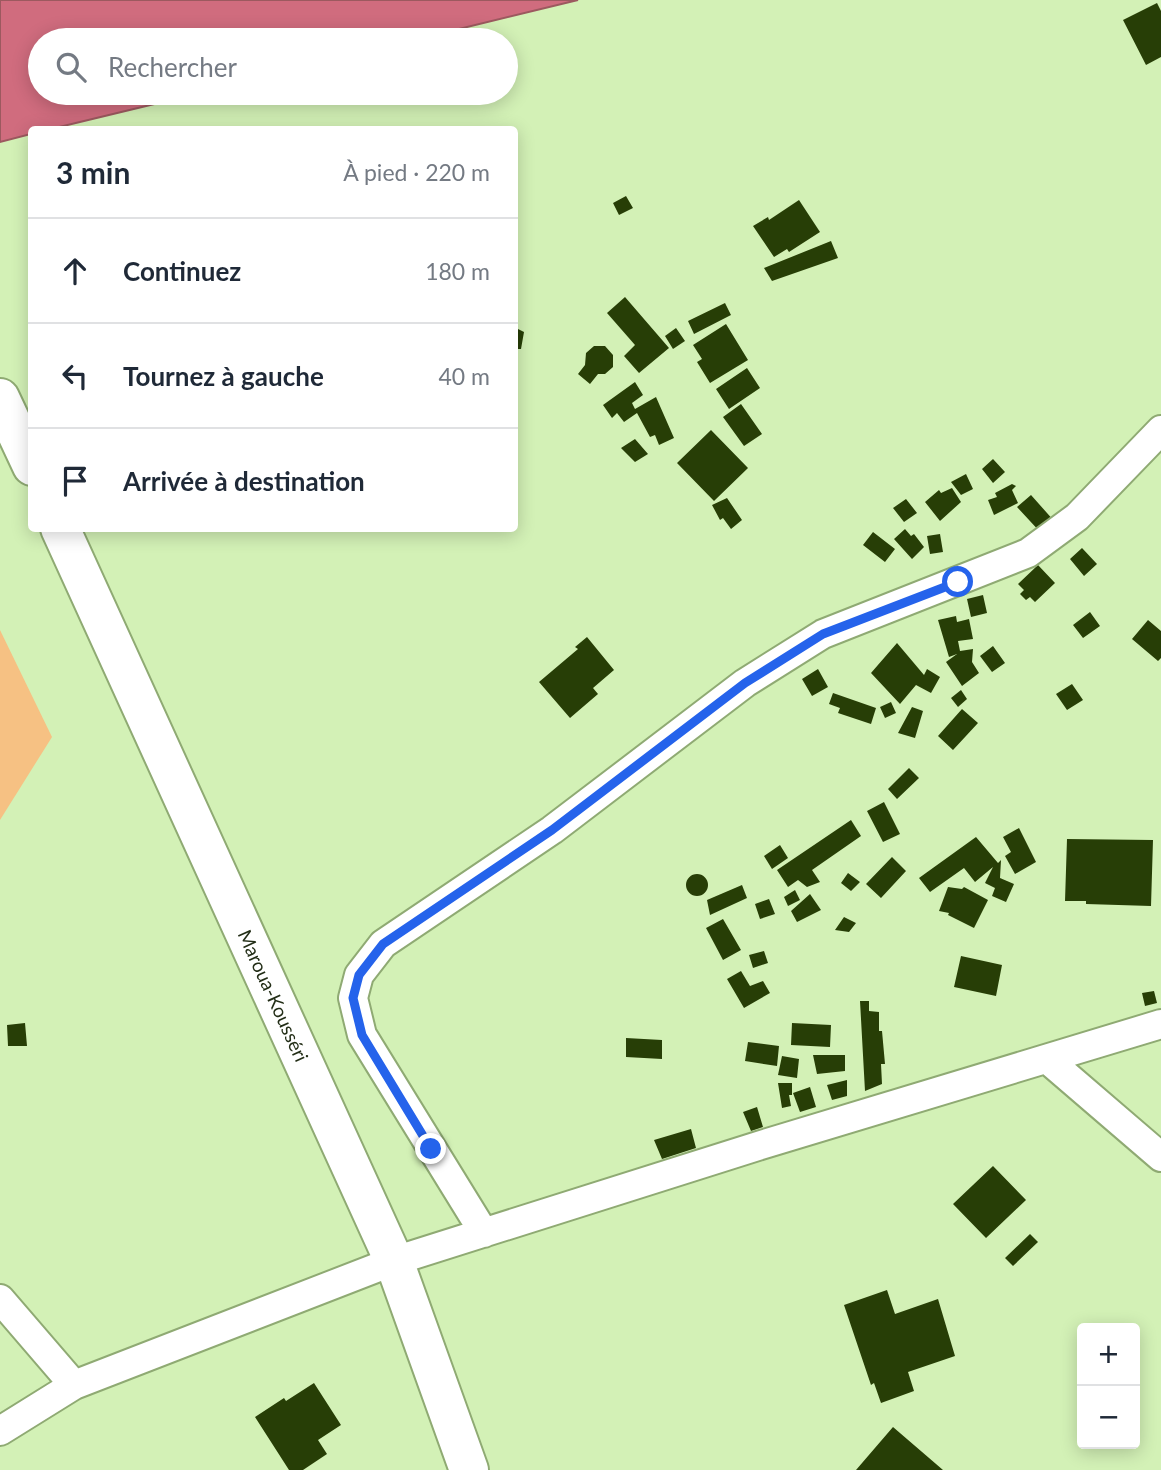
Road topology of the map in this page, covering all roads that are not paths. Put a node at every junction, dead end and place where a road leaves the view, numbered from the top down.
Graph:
1 (0, 398) edge
2 (1161, 430) edge
3 (28, 458) edge
4 (62, 532) edge
5 (1161, 1024) edge
6 (1046, 1059) junction
7 (1161, 1157) edge
8 (484, 1233) junction
9 (394, 1262) junction
10 (0, 1300) edge
11 (74, 1385) junction
12 (0, 1431) edge
13 (469, 1470) edge

1 - 3 highway
2 - 8 street
4 - 9 highway, Maroua-Kousséri
5 - 6 street
6 - 7 street
6 - 8 street
8 - 9 street
9 - 11 street
9 - 13 highway, Maroua-Kousséri
10 - 11 street
11 - 12 street

